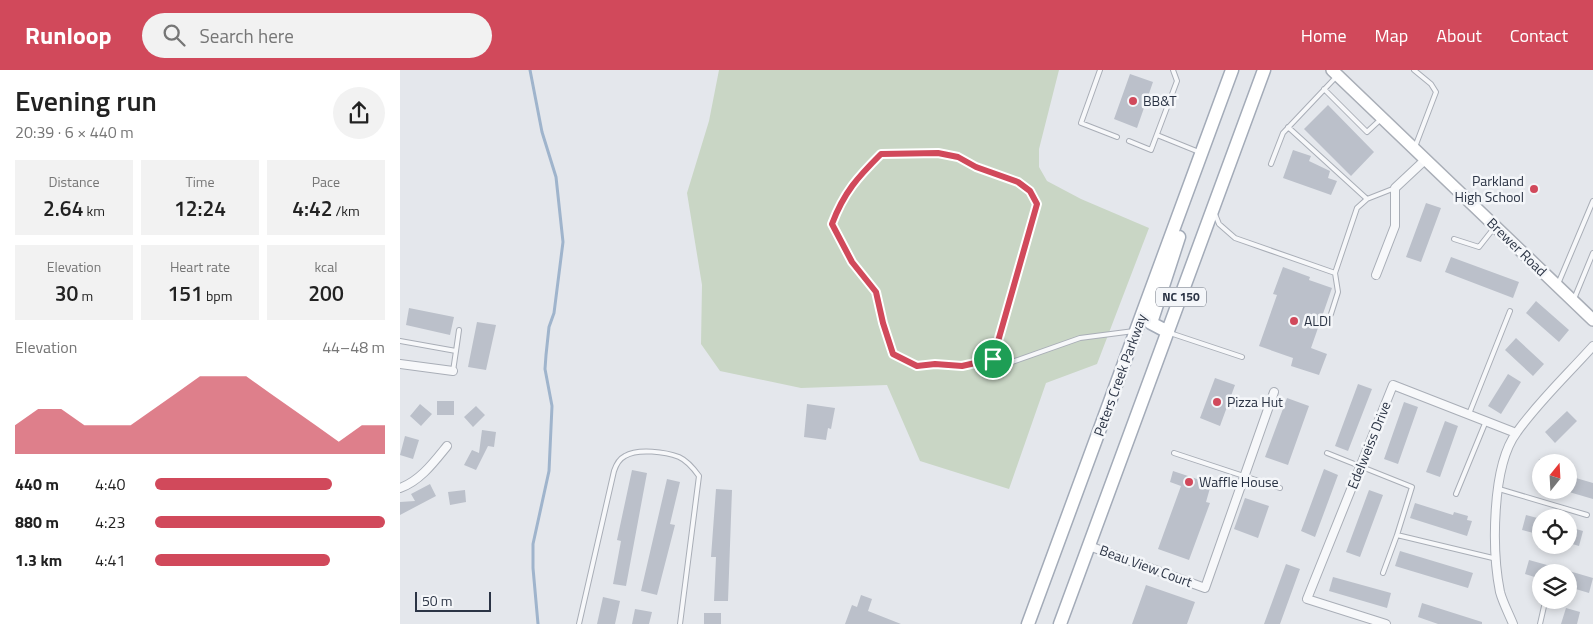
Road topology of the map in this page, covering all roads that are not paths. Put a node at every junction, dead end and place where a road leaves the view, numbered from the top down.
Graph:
1 (1100, 70) edge
2 (1173, 70) edge
3 (1232, 70) edge
4 (1264, 70) edge
5 (1414, 70) edge
6 (1335, 73) edge
7 (1324, 90) junction
8 (1382, 118) junction
9 (1288, 127) junction
10 (1156, 135) junction
11 (1117, 137) dead end
12 (1129, 141) dead end
13 (1415, 149) junction
14 (1201, 156) junction
15 (1426, 159) junction
16 (1271, 164) dead end
17 (1395, 188) junction
18 (1366, 199) junction
19 (1593, 201) edge
20 (1213, 209) junction
21 (1495, 226) junction
22 (1454, 239) dead end
23 (1593, 253) edge
24 (1335, 273) junction
25 (1376, 274) dead end
26 (1557, 286) junction
27 (1573, 301) junction
28 (1510, 311) dead end
29 (1331, 314) dead end
30 (1593, 320) edge
31 (459, 330) dead end
32 (1136, 331) junction
33 (1168, 332) junction
34 (400, 341) edge
35 (1593, 346) edge
36 (456, 351) junction
37 (1242, 357) dead end
38 (993, 359) junction
39 (400, 364) edge
40 (453, 371) joint
41 (1274, 392) dead end
42 (1469, 414) junction
43 (1486, 421) junction
44 (1516, 433) junction
45 (447, 446) dead end
46 (1174, 453) dead end
47 (1327, 453) dead end
48 (1360, 467) junction
49 (1244, 475) junction
50 (400, 488) edge
51 (1280, 488) dead end
52 (1499, 489) junction
53 (1456, 494) dead end
54 (1588, 515) dead end
55 (1396, 535) junction
56 (1089, 546) junction
57 (1497, 559) junction
58 (1383, 573) dead end
59 (1543, 609) edge
60 (579, 624) edge
61 (680, 624) edge
62 (1028, 624) edge
63 (1060, 624) edge
64 (1386, 624) edge
65 (1513, 624) edge
66 (1540, 624) edge

1 - 11 lane
2 - 10 lane
3 - 14 main road, Peters Creek Parkway / NC 150
4 - 20 main road, NC 150
5 - 13 lane
6 - 7 lane
6 - 8 street, Brewer Road
7 - 8 lane
7 - 9 lane
8 - 13 street, Brewer Road
9 - 16 lane
9 - 18 lane
10 - 12 lane
10 - 14 lane
13 - 15 street, Brewer Road
14 - 32 main road, Peters Creek Parkway / NC 150
14 - 33 main road
15 - 17 street
15 - 21 street, Brewer Road
17 - 18 lane
17 - 25 street
18 - 24 lane
19 - 26 lane
20 - 24 lane
20 - 33 main road, NC 150
21 - 22 lane
21 - 26 street, Brewer Road
23 - 27 lane
24 - 29 lane
26 - 27 street, Brewer Road
27 - 30 street, Brewer Road
28 - 42 lane
31 - 36 lane
32 - 38 lane
32 - 62 main road, Peters Creek Parkway / NC 150
33 - 37 lane
33 - 56 main road, NC 150
34 - 36 lane
35 - 44 street
36 - 40 lane
38 - 38 lane
39 - 40 street
41 - 49 street, Beau View Court
42 - 43 street, Edelweiss Drive
42 - 48 street, Edelweiss Drive
43 - 44 street, Edelweiss Drive
43 - 53 lane
44 - 52 street
45 - 50 street
46 - 49 lane
47 - 48 lane
48 - 55 lane
48 - 64 street, Edelweiss Drive
49 - 51 lane
49 - 56 street, Beau View Court
52 - 54 lane
52 - 57 street
55 - 57 lane
55 - 58 lane
56 - 63 main road, NC 150
57 - 65 street
59 - 66 lane
60 - 61 lane

